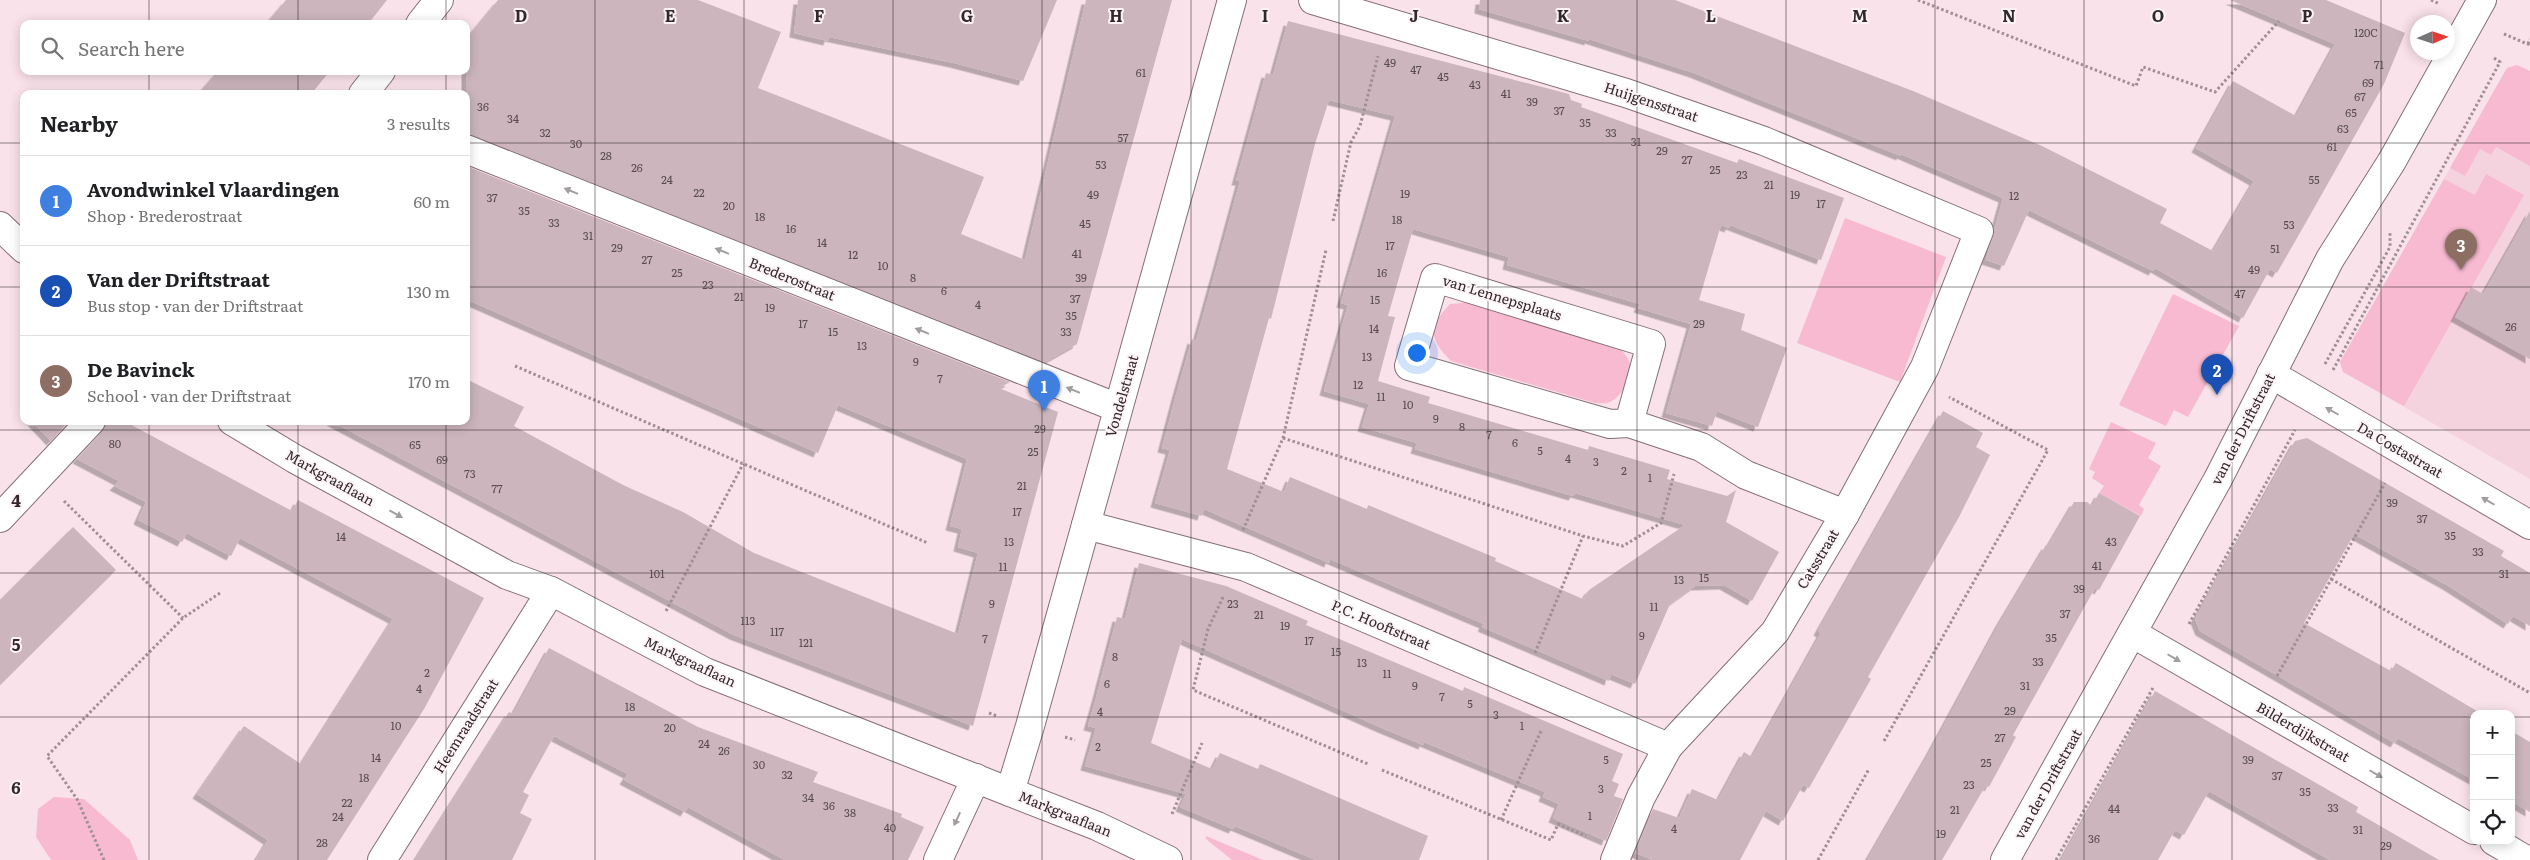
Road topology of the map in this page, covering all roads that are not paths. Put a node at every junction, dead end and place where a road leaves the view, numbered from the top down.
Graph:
1 (439, 0) edge
2 (1232, 0) edge
3 (1313, 0) edge
4 (2482, 0) edge
5 (423, 20) edge
6 (378, 75) edge
7 (366, 90) edge
8 (470, 151) edge
9 (0, 226) edge
10 (1980, 231) joint
11 (20, 245) edge
12 (2270, 374) junction
13 (1118, 408) junction
14 (1629, 423) junction
15 (87, 425) edge
16 (239, 425) edge
17 (1845, 514) junction
18 (0, 518) edge
19 (1086, 525) junction
20 (2530, 525) edge
21 (551, 591) junction
22 (2132, 633) junction
23 (1668, 747) junction
24 (976, 778) junction
25 (1010, 792) junction
26 (2470, 828) edge
27 (2501, 845) edge
28 (1617, 855) edge
29 (382, 860) edge
30 (938, 860) edge
31 (1168, 860) edge
32 (2006, 860) edge
33 (2526, 860) edge

1 - 5 street
2 - 13 street, Vondelstraat
3 - 10 street, Huijgensstraat
4 - 12 street, van der Driftstraat
6 - 7 street
13 -> 8 street, Brederostraat
9 - 11 street
10 - 17 street, Catsstraat
20 -> 12 street, Da Costastraat
12 - 22 street, van der Driftstraat
13 - 19 street, Vondelstraat
14 - 14 street, van Lennepsplaats
14 - 17 street, van Lennepsplaats
15 - 18 street
16 -> 21 street, Markgraaflaan
17 - 23 street, Catsstraat
19 - 23 street, P.C. Hooftstraat
19 - 25 street, Vondelstraat
21 - 24 street, Markgraaflaan
21 - 29 street, Heemraadstraat
22 -> 26 street, Bilderdijkstraat
22 - 32 street, van der Driftstraat
23 - 28 street, Catsstraat
24 - 25 street, Markgraaflaan
24 -> 30 street
25 - 31 street, Markgraaflaan
27 - 33 street

